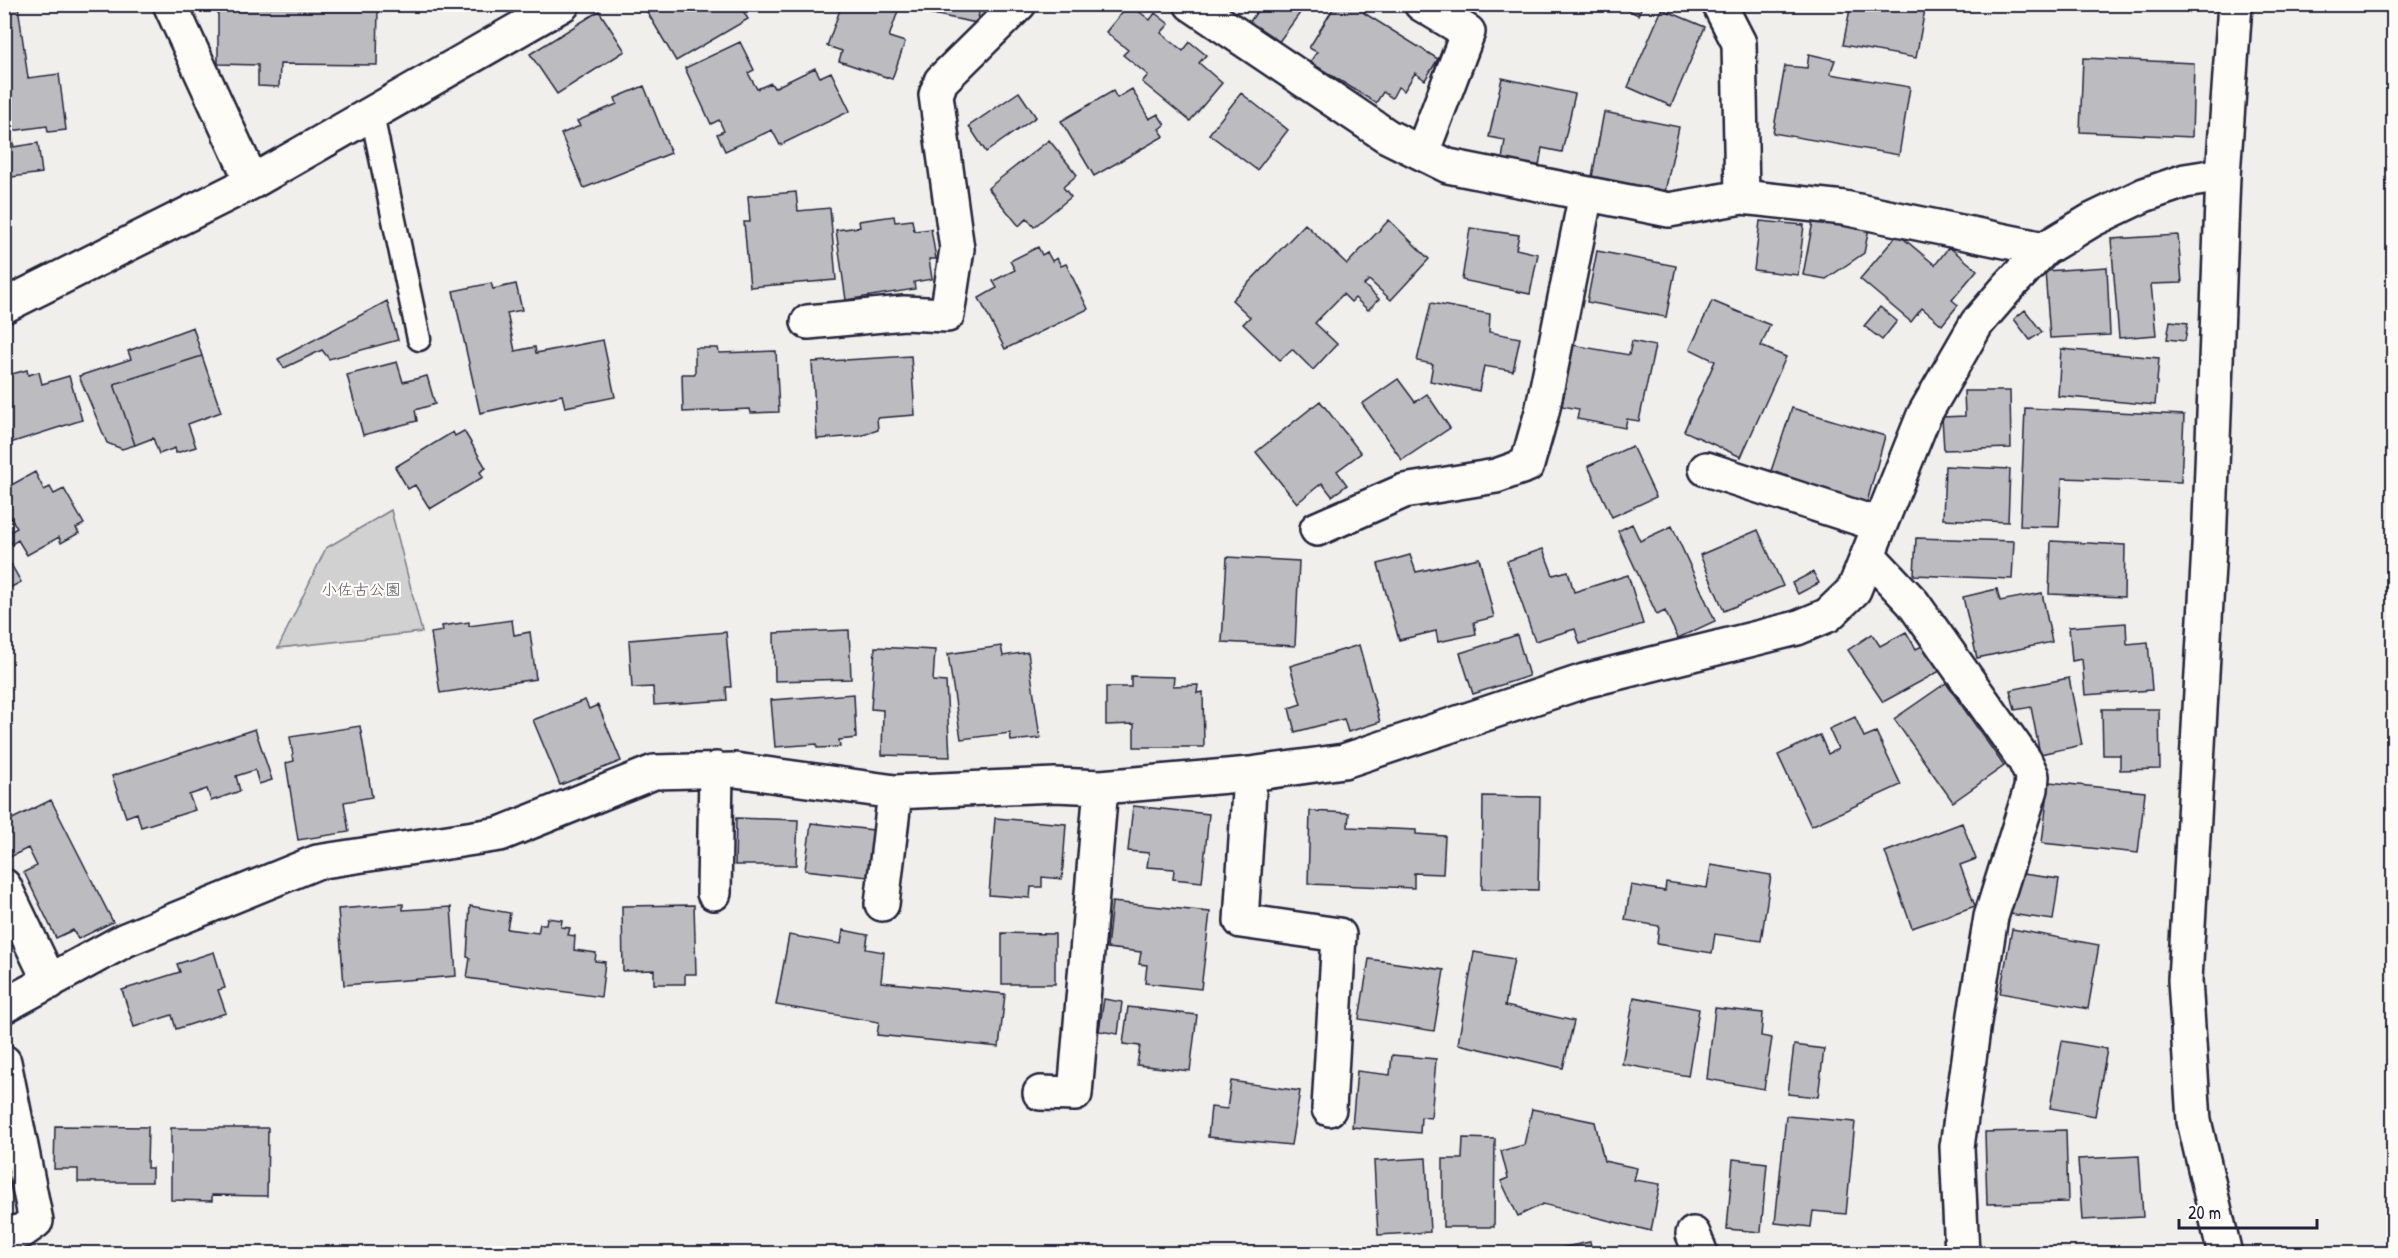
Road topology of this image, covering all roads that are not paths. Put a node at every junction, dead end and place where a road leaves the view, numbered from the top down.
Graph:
1 (170, 4) edge
2 (563, 4) edge
3 (1019, 4) edge
4 (1191, 4) edge
5 (1421, 4) edge
6 (1719, 4) edge
7 (2235, 4) edge
8 (372, 115) junction
9 (1422, 153) junction
10 (2223, 175) junction
11 (252, 182) junction
12 (1586, 194) junction
13 (1742, 197) junction
14 (2044, 249) junction
15 (4, 306) edge
16 (808, 322) dead end
17 (419, 339) dead end
18 (1706, 469) dead end
19 (1317, 529) dead end
20 (1874, 540) junction
21 (716, 769) junction
22 (1250, 774) junction
23 (1101, 788) junction
24 (895, 792) junction
25 (4, 886) edge
26 (714, 893) dead end
27 (882, 904) dead end
28 (50, 981) junction
29 (5, 1010) edge
30 (4, 1062) edge
31 (1040, 1093) dead end
32 (1329, 1109) dead end
33 (4, 1235) edge
34 (1962, 1254) edge
35 (2225, 1254) edge

1 - 11 street
2 - 8 street
3 - 16 street
4 - 9 street
5 - 9 street
6 - 13 street
7 - 10 street
8 - 11 street
8 - 17 lane
9 - 12 street
10 - 14 street
10 - 35 street
11 - 15 street
12 - 13 street
12 - 19 street
13 - 14 street
14 - 20 street
18 - 20 street
20 - 22 street
20 - 34 street
21 - 24 street
21 - 26 street
21 - 28 street
22 - 23 street
22 - 32 street
23 - 24 street
23 - 31 street
24 - 27 street
25 - 28 street
28 - 29 street
30 - 33 street

